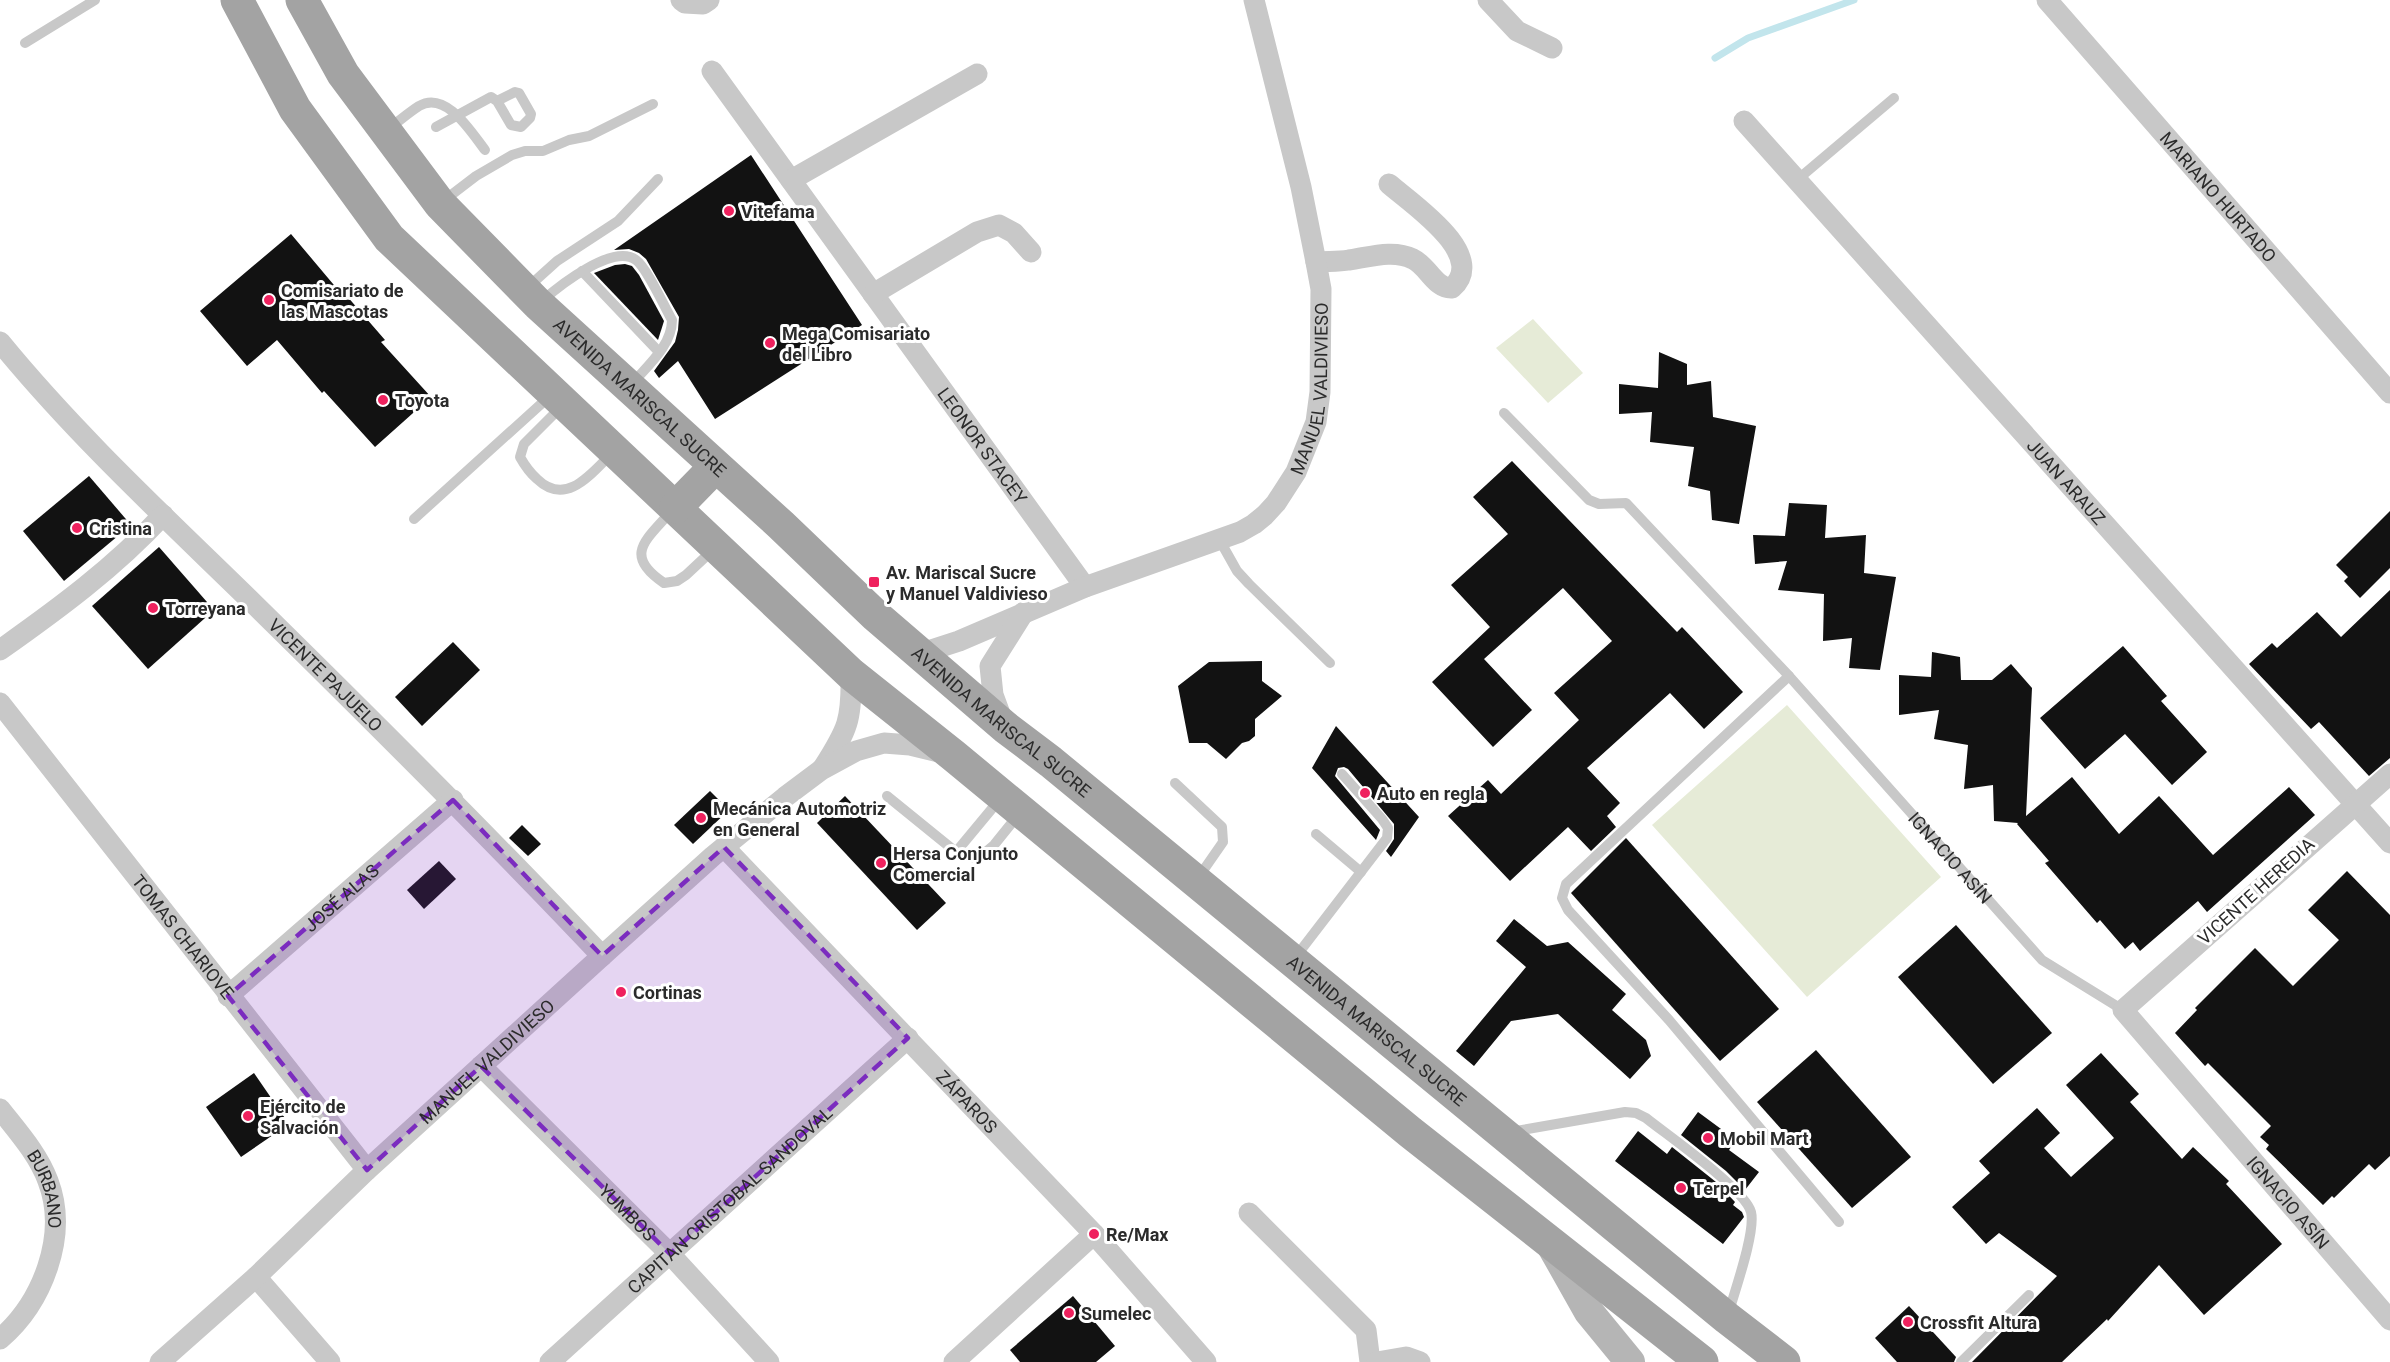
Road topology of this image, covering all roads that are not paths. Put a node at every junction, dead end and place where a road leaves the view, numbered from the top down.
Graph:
1 (95, 0) edge
2 (237, 0) edge
3 (302, 0) edge
4 (681, 0) edge
5 (709, 0) edge
6 (1254, 0) edge
7 (1488, 0) edge
8 (2047, 0) edge
9 (25, 43) dead end
10 (1552, 48) dead end
11 (712, 71) dead end
12 (977, 74) dead end
13 (1894, 98) dead end
14 (497, 102) dead end
15 (653, 104) dead end
16 (457, 115) junction
17 (1744, 121) dead end
18 (436, 127) dead end
19 (386, 131) junction
20 (485, 150) dead end
21 (658, 179) dead end
22 (791, 180) junction
23 (1797, 180) junction
24 (1389, 184) dead end
25 (440, 204) junction
26 (1031, 252) dead end
27 (1316, 261) junction
28 (582, 271) junction
29 (873, 294) junction
30 (531, 297) junction
31 (0, 342) edge
32 (659, 352) junction
33 (629, 388) junction
34 (2390, 393) edge
35 (559, 398) junction
36 (1504, 413) dead end
37 (615, 450) junction
38 (715, 467) junction
39 (676, 507) junction
40 (163, 515) junction
41 (414, 519) dead end
42 (1219, 539) junction
43 (717, 546) junction
44 (1085, 587) junction
45 (1024, 611) junction
46 (0, 650) edge
47 (919, 654) junction
48 (1330, 663) dead end
49 (851, 674) junction
50 (1789, 676) junction
51 (0, 703) edge
52 (1005, 727) junction
53 (954, 756) junction
54 (821, 770) junction
55 (1342, 774) dead end
56 (2390, 774) edge
57 (1175, 783) dead end
58 (887, 796) dead end
59 (453, 800) junction
60 (1012, 804) junction
61 (2354, 804) junction
62 (1316, 834) dead end
63 (2390, 843) edge
64 (724, 847) junction
65 (956, 852) junction
66 (1361, 872) junction
67 (1195, 882) junction
68 (602, 956) junction
69 (1292, 961) junction
70 (228, 996) junction
71 (2123, 1010) junction
72 (908, 1038) junction
73 (481, 1066) junction
74 (0, 1109) edge
75 (1502, 1133) junction
76 (368, 1170) junction
77 (1249, 1213) dead end
78 (1839, 1222) dead end
79 (1094, 1234) junction
80 (1550, 1243) junction
81 (670, 1254) junction
82 (256, 1277) junction
83 (2029, 1296) dead end
84 (1727, 1318) junction
85 (2390, 1320) edge
86 (0, 1340) edge
87 (160, 1362) edge
88 (330, 1362) edge
89 (550, 1362) edge
90 (769, 1362) edge
91 (954, 1362) edge
92 (1206, 1362) edge
93 (1370, 1362) edge
94 (1377, 1362) edge
95 (1420, 1362) edge
96 (1630, 1362) edge
97 (1702, 1362) edge
98 (1784, 1362) edge
99 (1961, 1362) edge

1 - 9 lane
2 - 35 main road
3 - 19 main road, AVENIDA MARISCAL SUCRE
4 - 5 street
6 - 27 street, MANUEL VALDIVIESO
7 - 10 street
8 - 34 street, MARIANO HURTADO
11 - 22 street, LEONOR STACEY
12 - 22 street
13 - 23 lane
14 - 16 lane
15 - 25 lane
16 - 18 lane
16 - 19 lane
16 - 20 lane
17 - 23 street, JUAN ARAUZ
19 - 25 main road, AVENIDA MARISCAL SUCRE
21 - 30 lane
22 - 29 street, LEONOR STACEY
23 - 61 street, JUAN ARAUZ
24 - 27 street
25 - 30 main road, AVENIDA MARISCAL SUCRE
26 - 29 street
27 - 42 street, MANUEL VALDIVIESO
28 - 30 lane
28 - 32 lane
28 - 32 lane
29 - 44 street, LEONOR STACEY
30 - 33 main road, AVENIDA MARISCAL SUCRE
31 - 40 street, VICENTE PAJUELO
32 - 33 lane
33 - 38 main road, AVENIDA MARISCAL SUCRE
35 - 37 main road
35 - 37 lane
35 - 41 lane
36 - 50 lane, IGNACIO ASÍN
37 - 39 main road
38 - 39 main road
38 - 47 main road, AVENIDA MARISCAL SUCRE
39 - 43 main road
39 - 43 lane
40 - 46 street
40 - 59 street, VICENTE PAJUELO
42 - 44 street, MANUEL VALDIVIESO
42 - 48 lane
43 - 49 main road
44 - 45 street, MANUEL VALDIVIESO
45 - 47 street, MANUEL VALDIVIESO
45 - 52 street
47 - 52 main road, AVENIDA MARISCAL SUCRE
49 - 53 main road
49 - 54 street, MANUEL VALDIVIESO
50 - 71 lane, IGNACIO ASÍN
50 - 78 lane
51 - 70 street, TOMAS CHARIOVE
52 - 67 main road, AVENIDA MARISCAL SUCRE
53 - 54 street, MANUEL VALDIVIESO
53 - 60 main road
54 - 64 street, MANUEL VALDIVIESO
55 - 66 lane
56 - 61 street, VICENTE HEREDIA
57 - 67 lane
58 - 65 lane
59 - 68 street, VICENTE PAJUELO
59 - 70 street, JOSÉ ALAS
60 - 65 lane
60 - 65 lane
60 - 80 main road
61 - 63 street, JUAN ARAUZ
61 - 71 street, VICENTE HEREDIA
62 - 66 lane
64 - 68 street, MANUEL VALDIVIESO
64 - 72 street, ZÁPAROS
66 - 69 lane
67 - 69 main road, AVENIDA MARISCAL SUCRE
68 - 73 street, MANUEL VALDIVIESO
69 - 75 main road, AVENIDA MARISCAL SUCRE
70 - 76 street, TOMAS CHARIOVE
71 - 85 street, IGNACIO ASÍN
72 - 79 street, ZÁPAROS
72 - 81 street, CAPITAN CRISTOBAL SANDOVAL
73 - 76 street, MANUEL VALDIVIESO
73 - 81 street, YUMBOS
74 - 86 street, BURBANO
75 - 84 main road, AVENIDA MARISCAL SUCRE
75 - 84 lane
76 - 82 street, MANUEL VALDIVIESO
77 - 93 street
79 - 91 street
79 - 92 street, ZÁPAROS
80 - 96 main road
80 - 97 main road
81 - 89 street, CAPITAN CRISTOBAL SANDOVAL
81 - 90 street, YUMBOS
82 - 87 street, MANUEL VALDIVIESO
82 - 88 street
83 - 99 lane
84 - 98 main road, AVENIDA MARISCAL SUCRE
94 - 95 street

